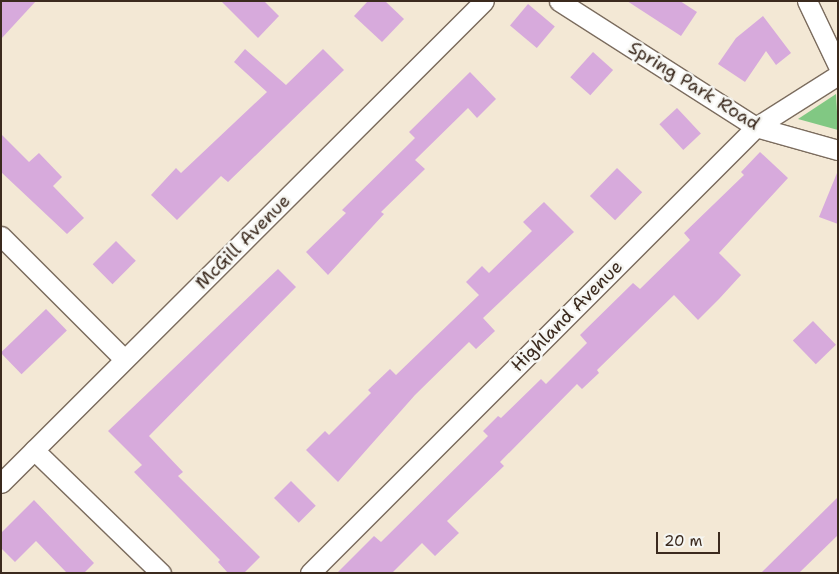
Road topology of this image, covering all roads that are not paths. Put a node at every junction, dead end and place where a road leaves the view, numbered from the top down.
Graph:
1 (484, 1) edge
2 (559, 1) edge
3 (807, 1) edge
4 (838, 66) edge
5 (838, 75) edge
6 (756, 127) junction
7 (838, 150) edge
8 (1, 236) edge
9 (124, 360) junction
10 (34, 450) junction
11 (1, 483) edge
12 (161, 573) edge
13 (310, 573) edge

1 - 9 street, McGill Avenue
2 - 6 street, Spring Park Road
3 - 4 street
5 - 6 street, Highland Avenue
6 - 7 street, Spring Park Road
6 - 13 street, Highland Avenue
8 - 9 street
9 - 10 street, McGill Avenue
10 - 11 street, McGill Avenue
10 - 12 street

